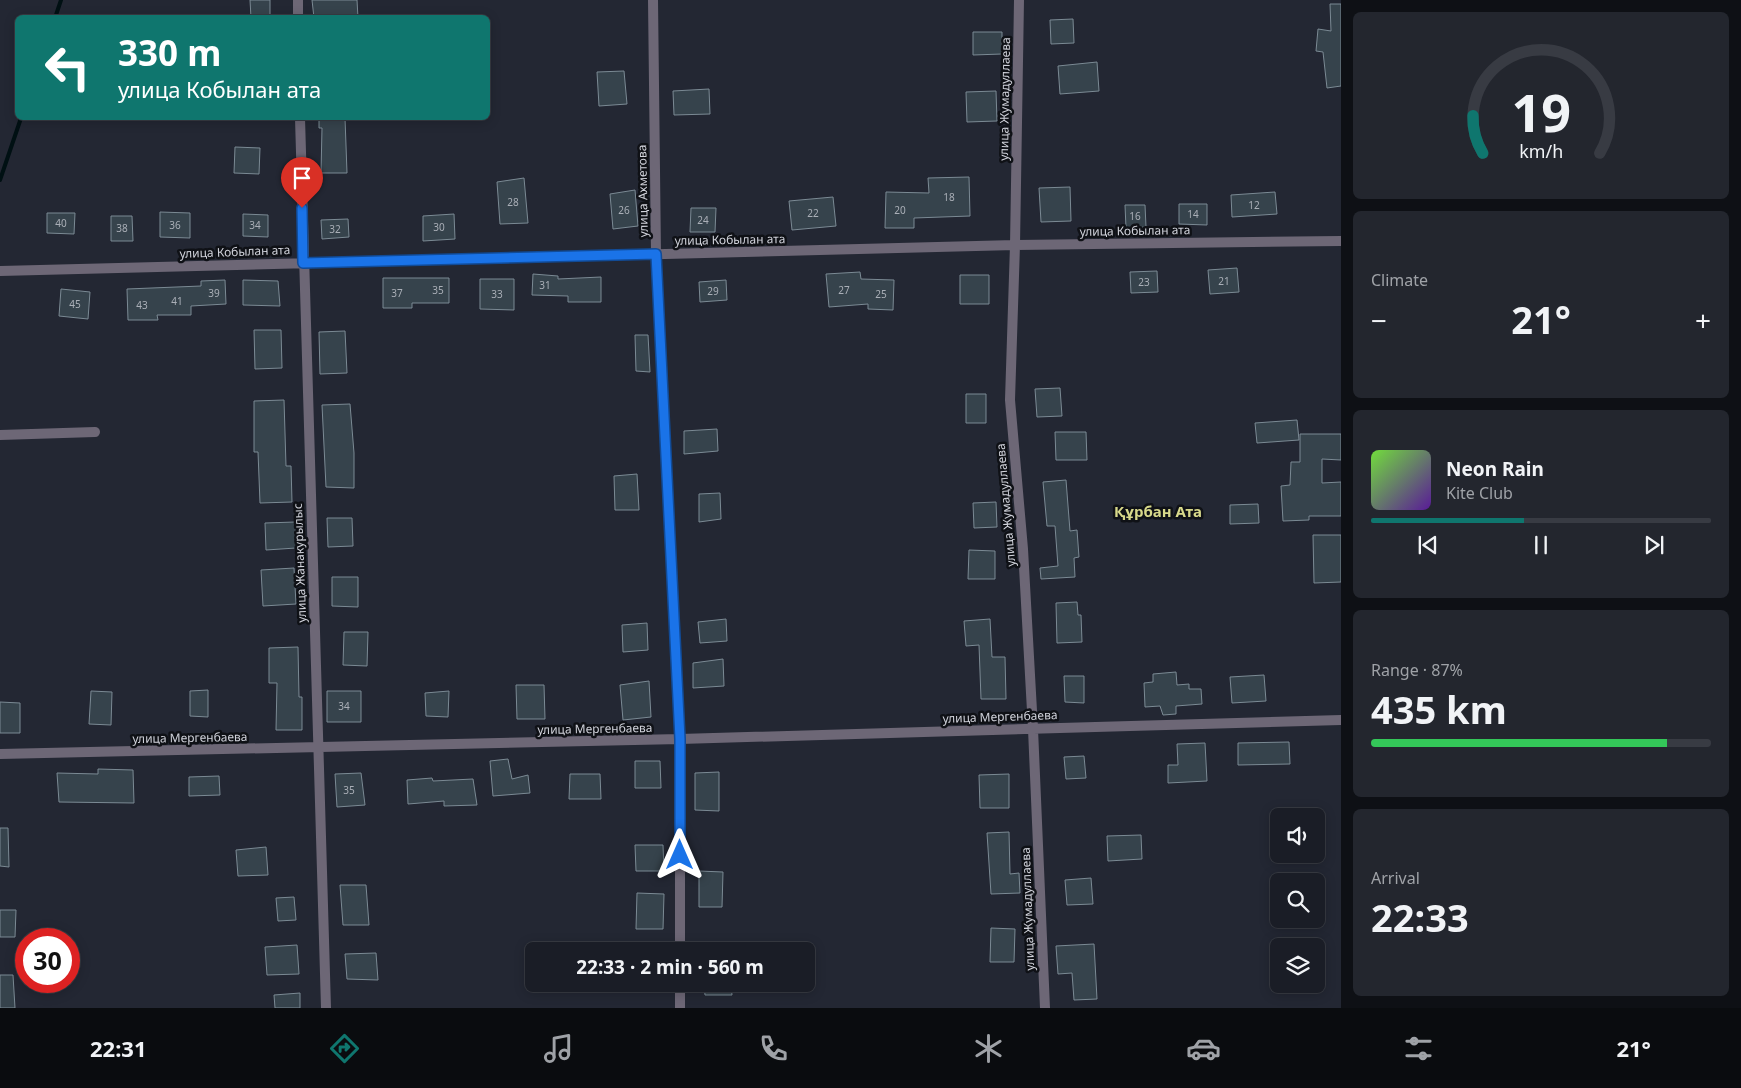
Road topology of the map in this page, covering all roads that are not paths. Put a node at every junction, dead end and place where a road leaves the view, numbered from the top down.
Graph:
1 (298, 0) edge
2 (652, 0) edge
3 (1020, 0) edge
4 (298, 15) edge
5 (300, 120) edge
6 (1341, 241) edge
7 (1015, 245) junction
8 (656, 254) junction
9 (303, 263) junction
10 (0, 271) edge
11 (95, 432) dead end
12 (0, 435) edge
13 (1341, 720) edge
14 (1033, 729) junction
15 (680, 739) junction
16 (318, 748) junction
17 (0, 754) edge
18 (680, 942) edge
19 (680, 992) edge
20 (326, 1008) edge
21 (680, 1008) edge
22 (1045, 1008) edge

1 - 4 street
2 - 8 street, улица Ахметова
3 - 7 street, улица Жумадуллаева
5 - 9 street, улица Жанакурылыс
6 - 7 street, улица Кобылан ата
7 - 8 street, улица Кобылан ата
7 - 14 street, улица Жумадуллаева
8 - 9 street, улица Кобылан ата
8 - 15 street, улица Ахметова
9 - 10 street, улица Кобылан ата
9 - 16 street, улица Жанакурылыс
11 - 12 street
13 - 14 street, улица Мергенбаева
14 - 15 street, улица Мергенбаева
14 - 22 street, улица Жумадуллаева
15 - 16 street, улица Мергенбаева
15 - 18 street, улица Ахметова
16 - 17 street, улица Мергенбаева
16 - 20 street, улица Жанакурылыс
19 - 21 street

